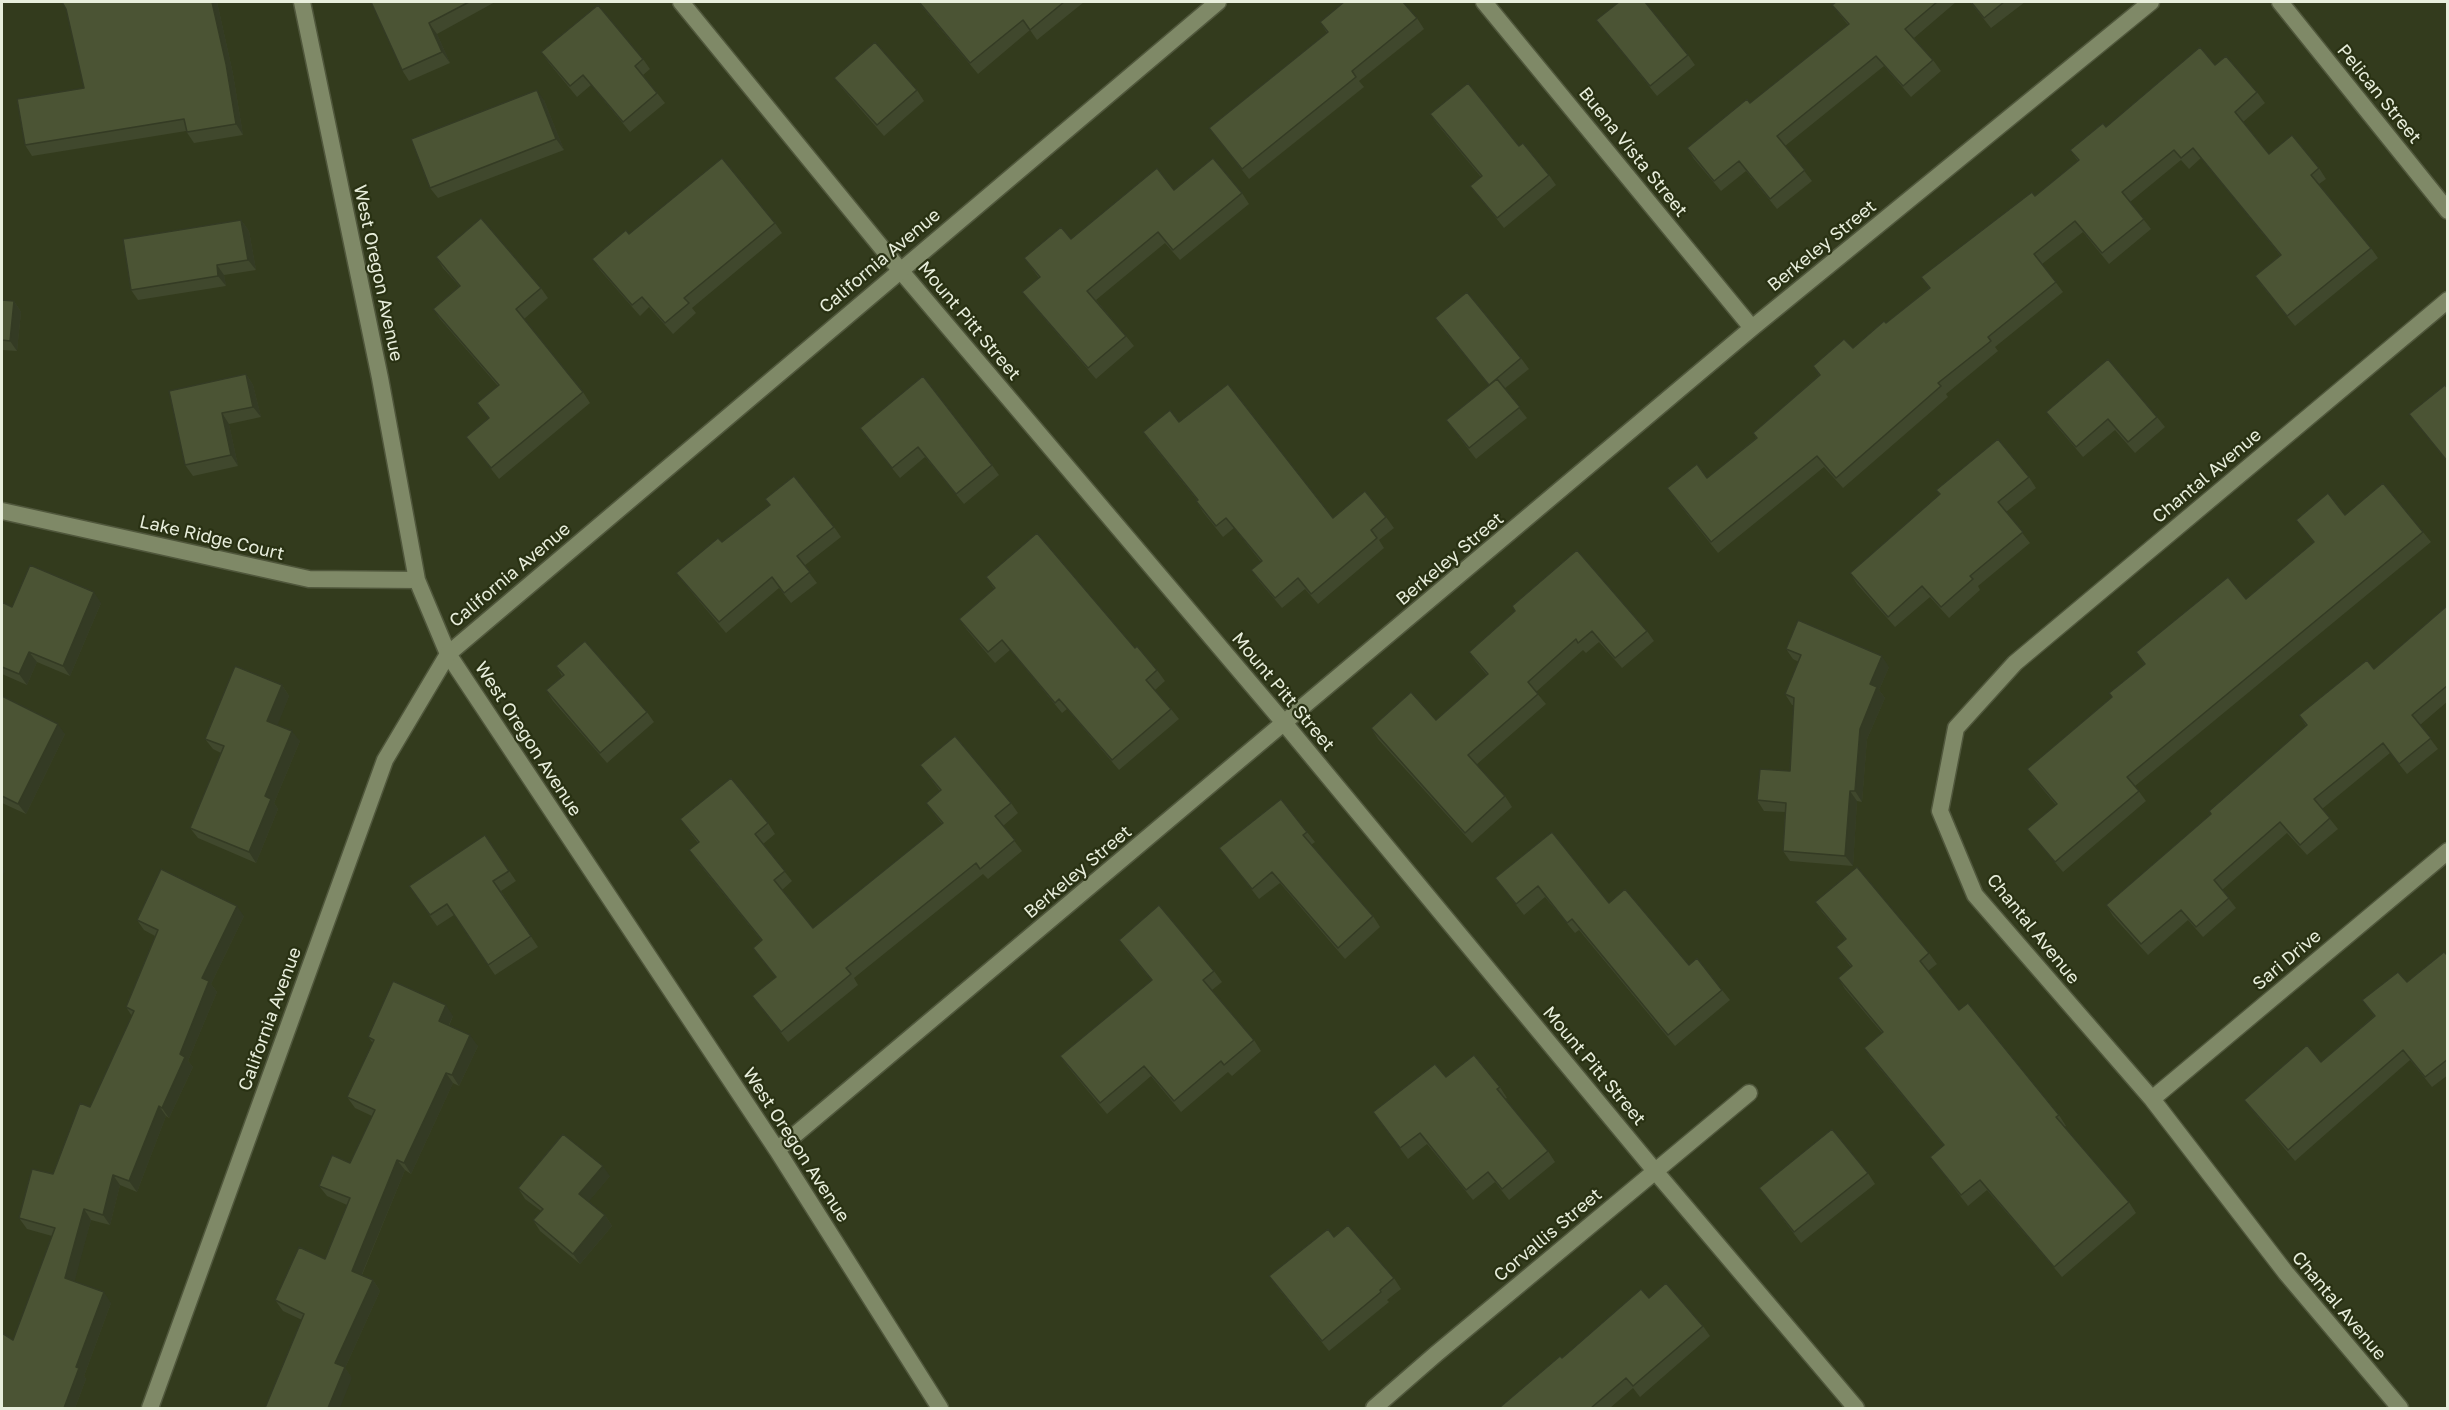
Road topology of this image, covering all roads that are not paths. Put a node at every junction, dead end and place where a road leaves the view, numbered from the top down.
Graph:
1 (302, 2) edge
2 (681, 2) edge
3 (1218, 2) edge
4 (1484, 2) edge
5 (2151, 2) edge
6 (2280, 2) edge
7 (2448, 211) edge
8 (900, 270) junction
9 (2448, 300) edge
10 (1752, 328) junction
11 (2, 511) edge
12 (417, 580) junction
13 (448, 654) junction
14 (1285, 724) junction
15 (2448, 851) edge
16 (1749, 1093) dead end
17 (2152, 1099) junction
18 (777, 1150) junction
19 (1655, 1171) junction
20 (150, 1408) edge
21 (940, 1408) edge
22 (1374, 1408) edge
23 (1856, 1408) edge
24 (2400, 1408) edge

1 - 12 street, West Oregon Avenue
2 - 8 street, Mount Pitt Street
3 - 8 street, California Avenue
4 - 10 street, Buena Vista Street
5 - 10 street, Berkeley Street
6 - 7 street, Pelican Street
8 - 13 street, California Avenue
8 - 14 street, Mount Pitt Street
9 - 17 street, Chantal Avenue
10 - 14 street, Berkeley Street
11 - 12 street, Lake Ridge Court
12 - 13 street, West Oregon Avenue
13 - 18 street, West Oregon Avenue
13 - 20 street, California Avenue
14 - 18 street, Berkeley Street
14 - 19 street, Mount Pitt Street
15 - 17 street, Sari Drive
16 - 19 street, Corvallis Street
17 - 24 street, Chantal Avenue
18 - 21 street, West Oregon Avenue
19 - 22 street, Corvallis Street
19 - 23 street, Mount Pitt Street

